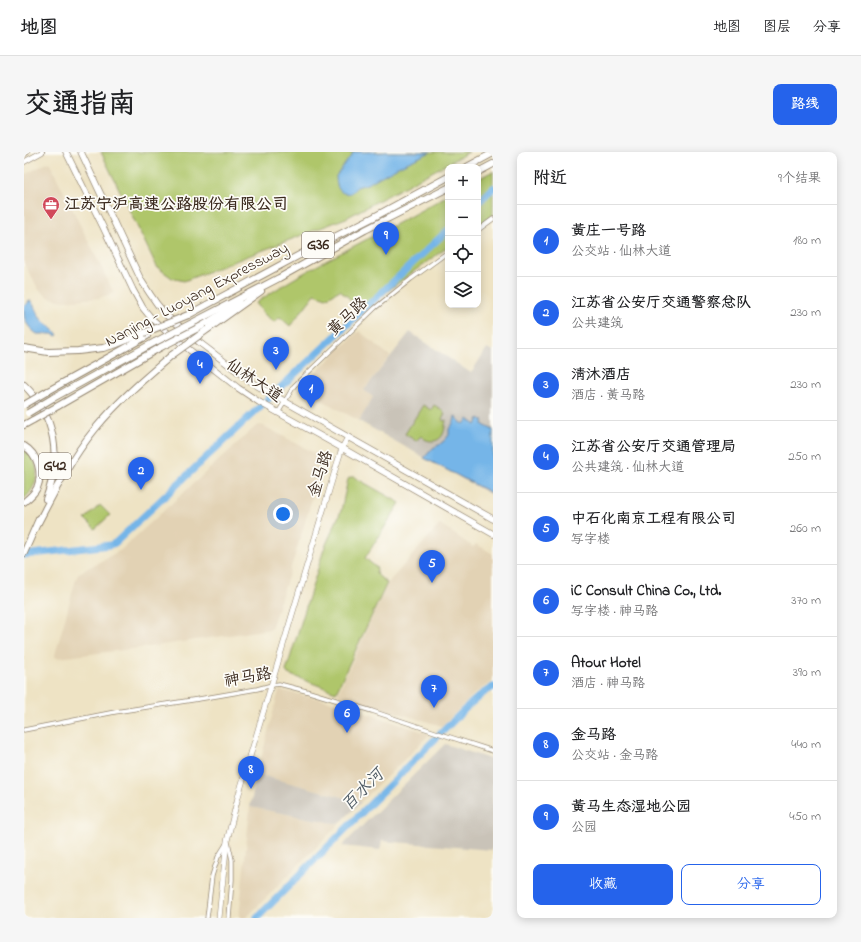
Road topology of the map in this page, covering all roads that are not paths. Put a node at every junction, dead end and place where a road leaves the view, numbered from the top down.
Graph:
1 (27, 152) edge
2 (42, 152) edge
3 (66, 152) edge
4 (80, 152) edge
5 (493, 153) edge
6 (24, 154) edge
7 (24, 162) edge
8 (473, 164) edge
9 (493, 164) edge
10 (481, 170) edge
11 (445, 179) edge
12 (445, 190) edge
13 (493, 219) edge
14 (481, 228) edge
15 (445, 254) edge
16 (279, 278) junction
17 (145, 335) junction
18 (25, 347) edge
19 (24, 385) edge
20 (282, 401) junction
21 (24, 405) edge
22 (278, 413) junction
23 (26, 414) edge
24 (24, 425) edge
25 (348, 437) junction
26 (24, 446) edge
27 (342, 448) junction
28 (24, 502) edge
29 (493, 519) edge
30 (38, 523) junction
31 (493, 534) edge
32 (24, 552) edge
33 (272, 685) junction
34 (24, 730) edge
35 (493, 751) edge
36 (227, 841) junction
37 (207, 918) edge
38 (219, 918) edge
39 (229, 918) edge

1 - 6 street
2 - 7 street
3 - 22 main road, 仙林大道
4 - 20 main road, 仙林大道
5 - 8 highway
9 - 10 highway
11 - 17 highway, Nanjing - Luoyang Expressway / G36, bridge
12 - 16 highway, Nanjing - Luoyang Expressway / G36
13 - 14 street
15 - 20 street, 黄马路
16 - 23 highway, Nanjing - Luoyang Expressway / G36, bridge
16 - 24 highway, bridge
16 - 30 highway, bridge
17 - 18 highway
17 - 21 highway, Nanjing - Luoyang Expressway / G36, bridge
19 - 30 highway, G42
20 - 22 street, 黄马路
20 - 25 main road, 仙林大道
22 - 27 main road, 仙林大道
25 - 27 main road, 金马路
25 - 29 main road, 仙林大道
26 - 28 highway
27 - 31 main road, 仙林大道
27 - 33 main road, 金马路
30 - 32 highway, G42
33 - 34 street, 神马路
33 - 35 street, 神马路
33 - 36 main road, 金马路
36 - 37 street, 金马路
36 - 38 main road, 金马路
36 - 39 street, 金马路

